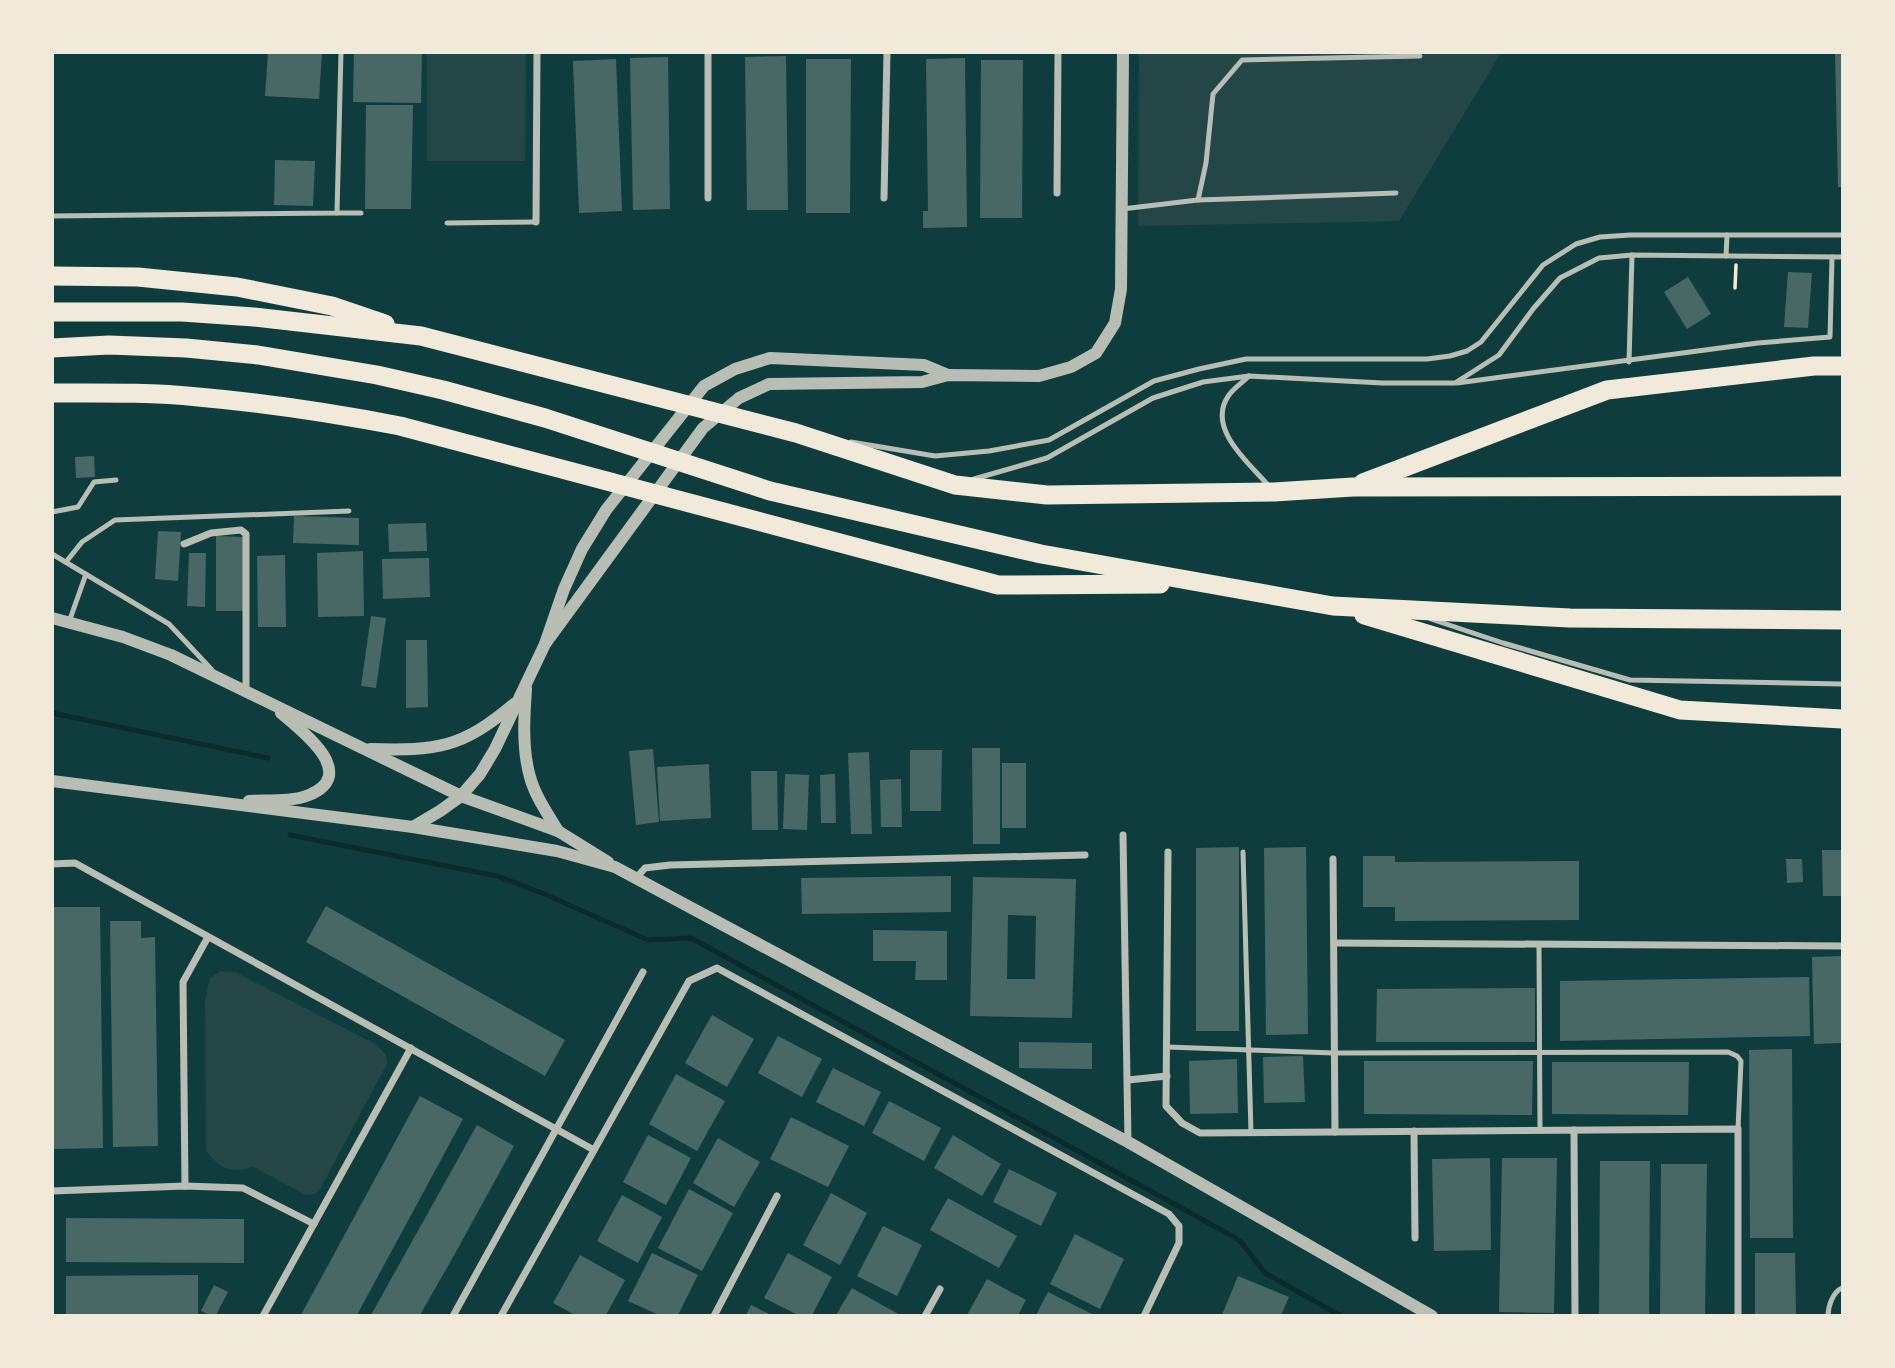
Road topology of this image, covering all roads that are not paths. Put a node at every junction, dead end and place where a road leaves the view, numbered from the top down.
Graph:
1 (341, 52) edge
2 (537, 52) edge
3 (708, 52) edge
4 (887, 52) edge
5 (1058, 52) edge
6 (1123, 52) edge
7 (1420, 56) dead end
8 (1057, 193) dead end
9 (1396, 193) dead end
10 (708, 198) dead end
11 (884, 198) dead end
12 (1198, 200) junction
13 (1122, 209) junction
14 (337, 213) junction
15 (361, 213) dead end
16 (52, 216) edge
17 (536, 222) joint
18 (447, 223) dead end
19 (1727, 235) junction
20 (1843, 235) edge
21 (1632, 255) junction
22 (1726, 256) junction
23 (1832, 257) junction
24 (1843, 257) edge
25 (52, 276) edge
26 (52, 312) edge
27 (421, 337) junction
28 (52, 348) edge
29 (1629, 362) junction
30 (1843, 366) edge
31 (948, 375) junction
32 (1249, 376) junction
33 (1454, 383) junction
34 (52, 393) edge
35 (796, 433) junction
36 (116, 480) dead end
37 (954, 485) junction
38 (1843, 486) edge
39 (1353, 487) junction
40 (1274, 492) junction
41 (349, 511) dead end
42 (52, 512) edge
43 (184, 544) dead end
44 (52, 554) edge
45 (66, 562) junction
46 (86, 574) junction
47 (1206, 583) junction
48 (1333, 606) junction
49 (1401, 609) junction
50 (52, 618) edge
51 (1843, 620) edge
52 (69, 622) junction
53 (545, 644) junction
54 (219, 677) junction
55 (526, 681) junction
56 (1843, 684) edge
57 (246, 690) junction
58 (265, 699) junction
59 (517, 701) junction
60 (1843, 719) edge
61 (366, 749) junction
62 (52, 781) edge
63 (461, 796) junction
64 (214, 802) junction
65 (413, 827) junction
66 (558, 831) junction
67 (1123, 835) dead end
68 (1168, 852) dead end
69 (1243, 852) dead end
70 (1085, 855) dead end
71 (1333, 859) dead end
72 (52, 864) edge
73 (615, 867) junction
74 (635, 879) junction
75 (208, 937) junction
76 (1334, 943) junction
77 (1539, 945) junction
78 (1843, 946) edge
79 (643, 972) dead end
80 (411, 1048) junction
81 (1167, 1048) junction
82 (1248, 1049) junction
83 (1539, 1052) junction
84 (1335, 1053) junction
85 (1167, 1076) junction
86 (1128, 1080) junction
87 (556, 1129) junction
88 (1738, 1129) junction
89 (1540, 1130) junction
90 (1574, 1130) junction
91 (1415, 1131) junction
92 (1251, 1132) junction
93 (1335, 1132) junction
94 (1128, 1142) junction
95 (594, 1150) junction
96 (185, 1186) junction
97 (52, 1191) edge
98 (778, 1196) dead end
99 (314, 1224) junction
100 (1415, 1238) dead end
101 (1843, 1288) edge
102 (940, 1289) dead end
103 (263, 1315) edge
104 (453, 1315) edge
105 (501, 1315) edge
106 (714, 1315) edge
107 (925, 1315) edge
108 (1144, 1315) edge
109 (1432, 1315) edge
110 (1575, 1315) edge
111 (1738, 1315) edge
112 (1828, 1315) edge

1 - 14 lane
2 - 17 street
3 - 10 street
4 - 11 street
5 - 8 street
6 - 13 street
7 - 12 lane
9 - 12 lane
12 - 13 lane
13 - 31 street
14 - 15 lane
14 - 16 lane
17 - 18 lane
19 - 20 lane
19 - 22 lane
19 - 35 lane
21 - 22 lane
21 - 29 lane
21 - 33 lane
22 - 23 lane
23 - 24 lane
23 - 29 lane
25 - 27 highway
26 - 27 highway
27 - 35 highway
28 - 47 highway
29 - 33 lane
30 - 39 highway
31 - 53 street
31 - 53 street
32 - 33 lane
32 - 37 lane
32 - 40 lane
34 - 47 highway
35 - 37 highway
36 - 42 lane
37 - 40 highway
38 - 39 highway
39 - 40 highway
41 - 45 lane
43 - 57 street
44 - 45 lane
45 - 46 lane
46 - 52 lane
46 - 54 lane
47 - 48 highway
48 - 49 highway
48 - 60 highway
49 - 51 highway
49 - 56 lane
50 - 52 street
52 - 54 street
53 - 55 street
54 - 57 street
55 - 59 street
55 - 66 street
57 - 58 street
58 - 61 street
58 - 64 street
59 - 61 street
59 - 63 street
61 - 63 street
62 - 64 street
63 - 65 street
63 - 66 street
64 - 65 street
65 - 73 street
66 - 73 street
67 - 86 street
68 - 81 street
69 - 82 lane
70 - 74 street
71 - 76 street
72 - 75 street
73 - 74 street
74 - 94 street
75 - 80 street
75 - 96 street
76 - 77 street
76 - 84 street
77 - 78 street
77 - 83 lane
79 - 87 street
80 - 87 street
80 - 99 street
81 - 82 lane
81 - 85 street
82 - 84 lane
82 - 92 lane
83 - 84 lane
83 - 88 lane
83 - 89 lane
84 - 93 street
85 - 86 street
85 - 92 street
86 - 94 street
87 - 95 street
87 - 104 street
88 - 90 street
88 - 111 street
89 - 90 street
89 - 91 street
90 - 110 street
91 - 93 street
91 - 100 street
92 - 93 street
94 - 109 street
95 - 105 street
95 - 108 street
96 - 97 street
96 - 99 street
98 - 106 street
99 - 103 street
101 - 112 lane
102 - 107 street

